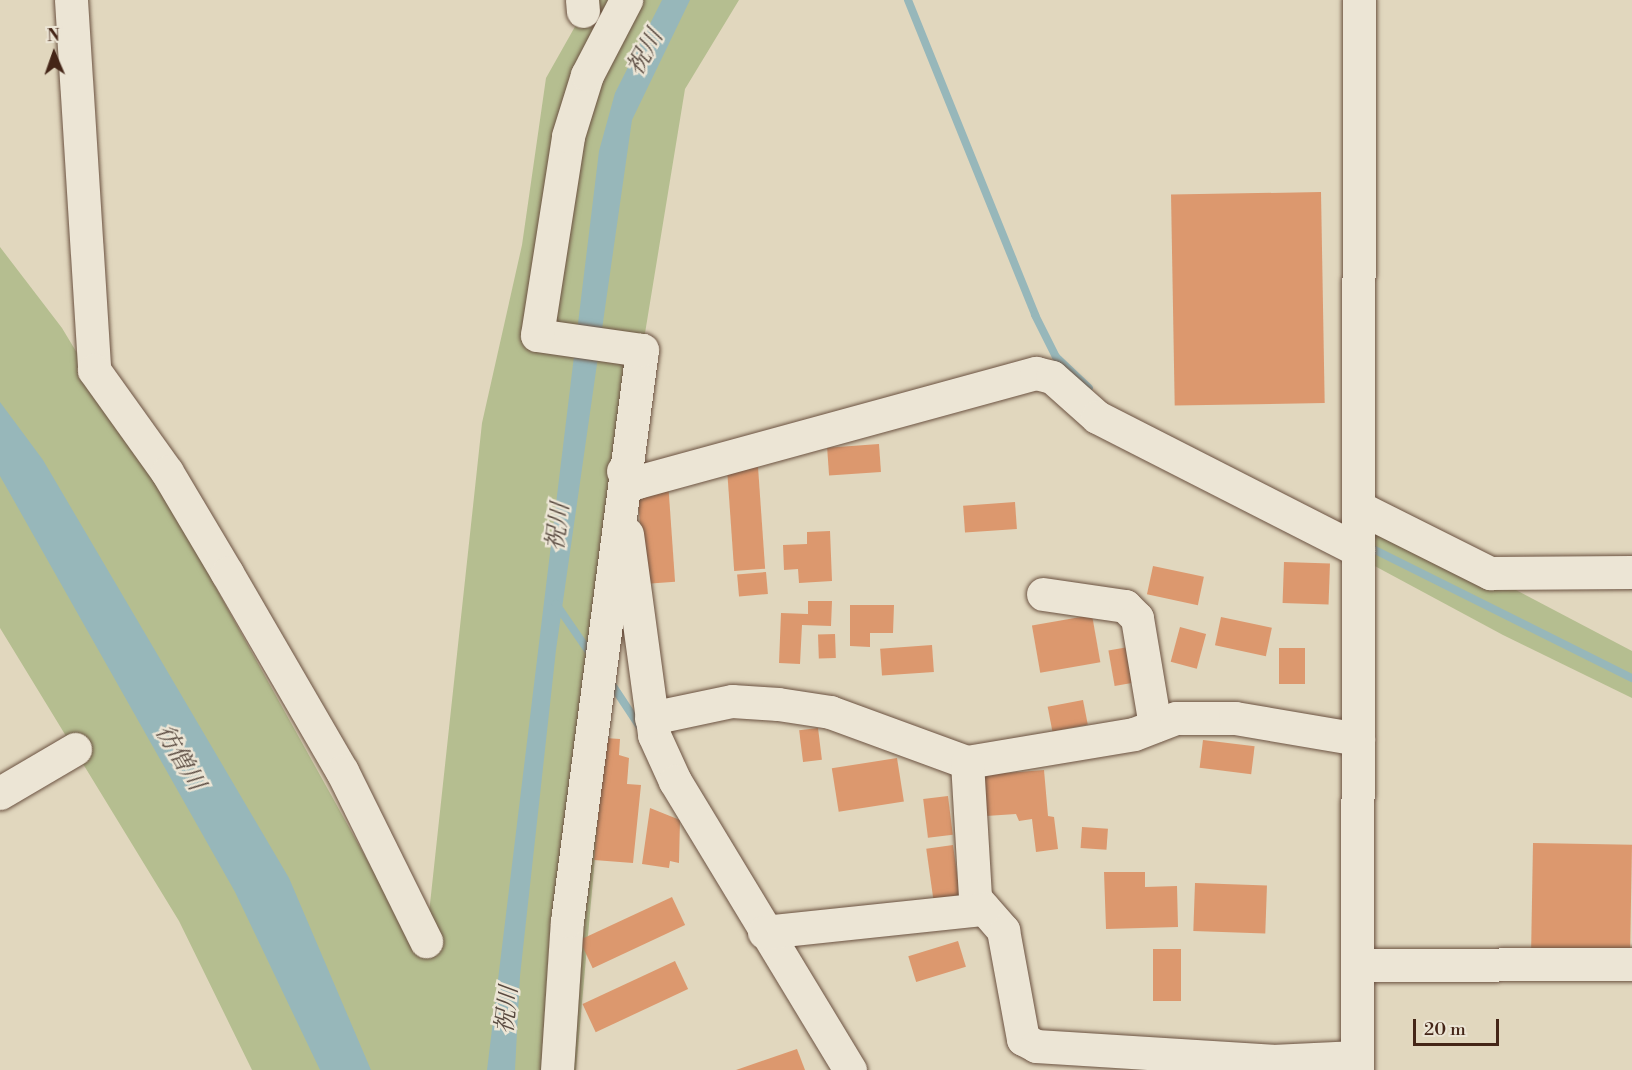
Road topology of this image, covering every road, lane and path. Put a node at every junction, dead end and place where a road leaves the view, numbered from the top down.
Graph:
1 (71, 0) edge
2 (627, 0) edge
3 (1359, 0) edge
4 (622, 478) junction
5 (1358, 507) junction
6 (1358, 550) junction
7 (1632, 572) edge
8 (1043, 594) dead end
9 (651, 718) junction
10 (1155, 725) junction
11 (1358, 739) junction
12 (75, 749) dead end
13 (967, 762) junction
14 (0, 793) edge
15 (984, 909) junction
16 (764, 932) junction
17 (426, 941) dead end
18 (1357, 964) junction
19 (1632, 964) edge
20 (1357, 1063) edge
21 (557, 1070) edge
22 (850, 1070) edge

1 - 17 street
2 - 4 street
3 - 5 street
4 - 6 street
4 - 9 street
4 - 21 street
5 - 6 street
5 - 7 street
6 - 11 street
8 - 10 street
9 - 13 street
9 - 16 street
10 - 11 street
10 - 13 street
11 - 18 street
12 - 14 street
13 - 15 street
15 - 16 street
15 - 20 street
16 - 22 street
18 - 19 street
18 - 20 street

